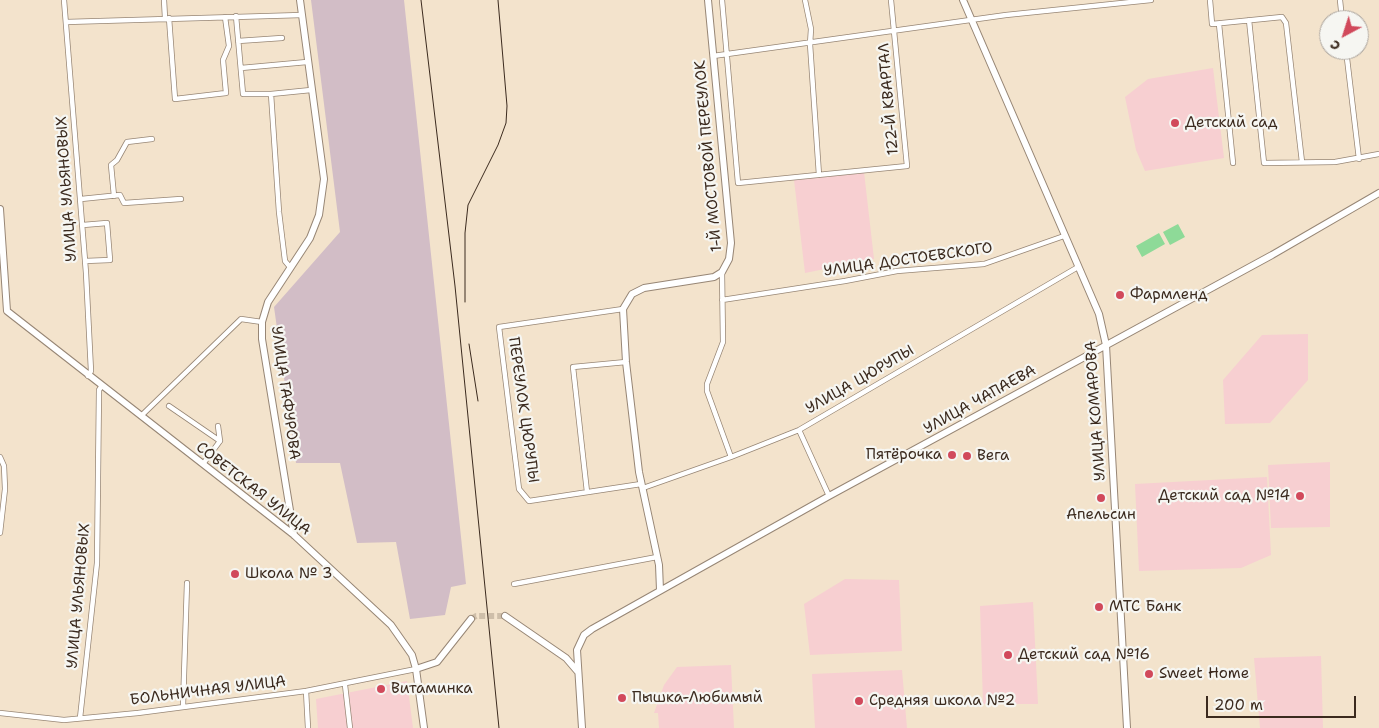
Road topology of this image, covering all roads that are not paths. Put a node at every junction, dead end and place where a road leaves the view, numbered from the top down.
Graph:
1 (64, 0) edge
2 (164, 0) edge
3 (300, 0) edge
4 (708, 0) edge
5 (722, 0) edge
6 (805, 0) edge
7 (891, 0) edge
8 (963, 0) edge
9 (1151, 0) edge
10 (1210, 0) edge
11 (1104, 2) edge
12 (302, 15) junction
13 (236, 16) junction
14 (225, 17) junction
15 (167, 18) junction
16 (972, 20) junction
17 (1249, 20) junction
18 (66, 22) junction
19 (1219, 24) junction
20 (895, 30) junction
21 (282, 38) dead end
22 (238, 41) junction
23 (810, 44) junction
24 (727, 54) junction
25 (713, 56) junction
26 (1347, 60) edge
27 (307, 62) junction
28 (241, 68) junction
29 (311, 90) junction
30 (271, 94) junction
31 (152, 139) dead end
32 (1379, 154) edge
33 (1359, 159) junction
34 (1302, 162) junction
35 (1233, 163) dead end
36 (819, 175) junction
37 (1379, 193) edge
38 (114, 196) junction
39 (81, 199) junction
40 (181, 199) dead end
41 (0, 209) edge
42 (82, 225) junction
43 (1064, 236) junction
44 (85, 261) junction
45 (1078, 267) junction
46 (290, 268) junction
47 (722, 272) junction
48 (722, 300) junction
49 (623, 308) junction
50 (3, 311) edge
51 (262, 322) junction
52 (1106, 345) junction
53 (626, 362) junction
54 (88, 376) junction
55 (101, 387) junction
56 (169, 406) dead end
57 (141, 416) junction
58 (218, 426) dead end
59 (799, 430) junction
60 (220, 441) junction
61 (0, 457) edge
62 (731, 457) junction
63 (203, 464) junction
64 (2, 481) edge
65 (642, 486) junction
66 (587, 492) junction
67 (829, 496) junction
68 (529, 501) joint
69 (0, 533) edge
70 (294, 535) junction
71 (657, 557) junction
72 (187, 584) dead end
73 (514, 584) dead end
74 (660, 590) junction
75 (505, 616) tunnel mouth
76 (471, 619) tunnel mouth
77 (416, 669) junction
78 (578, 672) junction
79 (345, 685) junction
80 (306, 691) junction
81 (183, 706) junction
82 (0, 713) edge
83 (80, 718) junction
84 (308, 728) edge
85 (350, 728) edge
86 (424, 728) edge
87 (582, 728) edge
88 (1127, 728) edge

1 - 18 street, УЛИЦА УЛЬЯНОВЫХ
2 - 15 street
3 - 12 street, УЛИЦА ГАФУРОВА
4 - 25 street, 1-Й МОСТОВОЙ ПЕРЕУЛОК
5 - 24 street
6 - 23 street
7 - 20 street
8 - 16 street, УЛИЦА КОМАРОВА
9 - 11 street
10 - 19 street
11 - 16 street
12 - 13 street
12 - 27 street, УЛИЦА ГАФУРОВА
13 - 14 street
13 - 22 street
14 - 15 street
14 - 15 street
15 - 18 street
16 - 20 street
16 - 43 street, УЛИЦА КОМАРОВА
17 - 19 street
17 - 34 street
17 - 34 street
18 - 39 street, УЛИЦА УЛЬЯНОВЫХ
19 - 35 street
20 - 23 street
20 - 36 street, 122-Й КВАРТАЛ
21 - 22 street
22 - 28 street
23 - 24 street
23 - 36 street
24 - 25 street
24 - 36 street, 122-Й КВАРТАЛ
25 - 47 street, 1-Й МОСТОВОЙ ПЕРЕУЛОК
26 - 33 street
27 - 28 street
27 - 29 street, УЛИЦА ГАФУРОВА
28 - 30 street
29 - 30 street
29 - 46 street, УЛИЦА ГАФУРОВА
30 - 46 street
31 - 38 street
32 - 33 street
33 - 34 street
37 - 52 street, УЛИЦА ЧАПАЕВА
38 - 39 street
38 - 40 street
39 - 42 street, УЛИЦА УЛЬЯНОВЫХ
41 - 50 street
42 - 44 street, УЛИЦА УЛЬЯНОВЫХ
42 - 44 street
43 - 45 street, УЛИЦА КОМАРОВА
43 - 48 street, УЛИЦА ДОСТОЕВСКОГО
44 - 54 street, УЛИЦА УЛЬЯНОВЫХ
45 - 52 street, УЛИЦА КОМАРОВА
45 - 59 street, УЛИЦА ЦЮРУПЫ
46 - 51 street, УЛИЦА ГАФУРОВА
47 - 48 street
47 - 49 street, 1-Й МОСТОВОЙ ПЕРЕУЛОК
48 - 62 street
49 - 53 street
49 - 68 street, ПЕРЕУЛОК ЦЮРУПЫ
50 - 54 street, СОВЕТСКАЯ УЛИЦА
51 - 57 street
51 - 70 street, УЛИЦА ГАФУРОВА
52 - 67 street, УЛИЦА ЧАПАЕВА
52 - 88 street, УЛИЦА КОМАРОВА
53 - 65 street
53 - 66 street
54 - 55 street, СОВЕТСКАЯ УЛИЦА
55 - 57 street, СОВЕТСКАЯ УЛИЦА
55 - 83 street, УЛИЦА УЛЬЯНОВЫХ
56 - 60 street
57 - 63 street, СОВЕТСКАЯ УЛИЦА
58 - 60 street
59 - 62 street, УЛИЦА ЦЮРУПЫ
59 - 67 street
60 - 63 street
61 - 64 street
62 - 65 street, УЛИЦА ЦЮРУПЫ
63 - 70 street, СОВЕТСКАЯ УЛИЦА
64 - 69 street
65 - 66 street, УЛИЦА ЦЮРУПЫ
65 - 71 street
66 - 68 street, УЛИЦА ЦЮРУПЫ
67 - 74 street, УЛИЦА ЧАПАЕВА
70 - 77 street, СОВЕТСКАЯ УЛИЦА
71 - 73 street
71 - 74 street
72 - 81 street
74 - 78 street, УЛИЦА ЧАПАЕВА
75 - 78 street
76 - 77 street
77 - 79 street, БОЛЬНИЧНАЯ УЛИЦА
77 - 86 street, СОВЕТСКАЯ УЛИЦА
78 - 87 street
79 - 80 street, БОЛЬНИЧНАЯ УЛИЦА
79 - 85 street
80 - 81 street, БОЛЬНИЧНАЯ УЛИЦА
80 - 84 street
81 - 83 street, БОЛЬНИЧНАЯ УЛИЦА
82 - 83 street, БОЛЬНИЧНАЯ УЛИЦА

